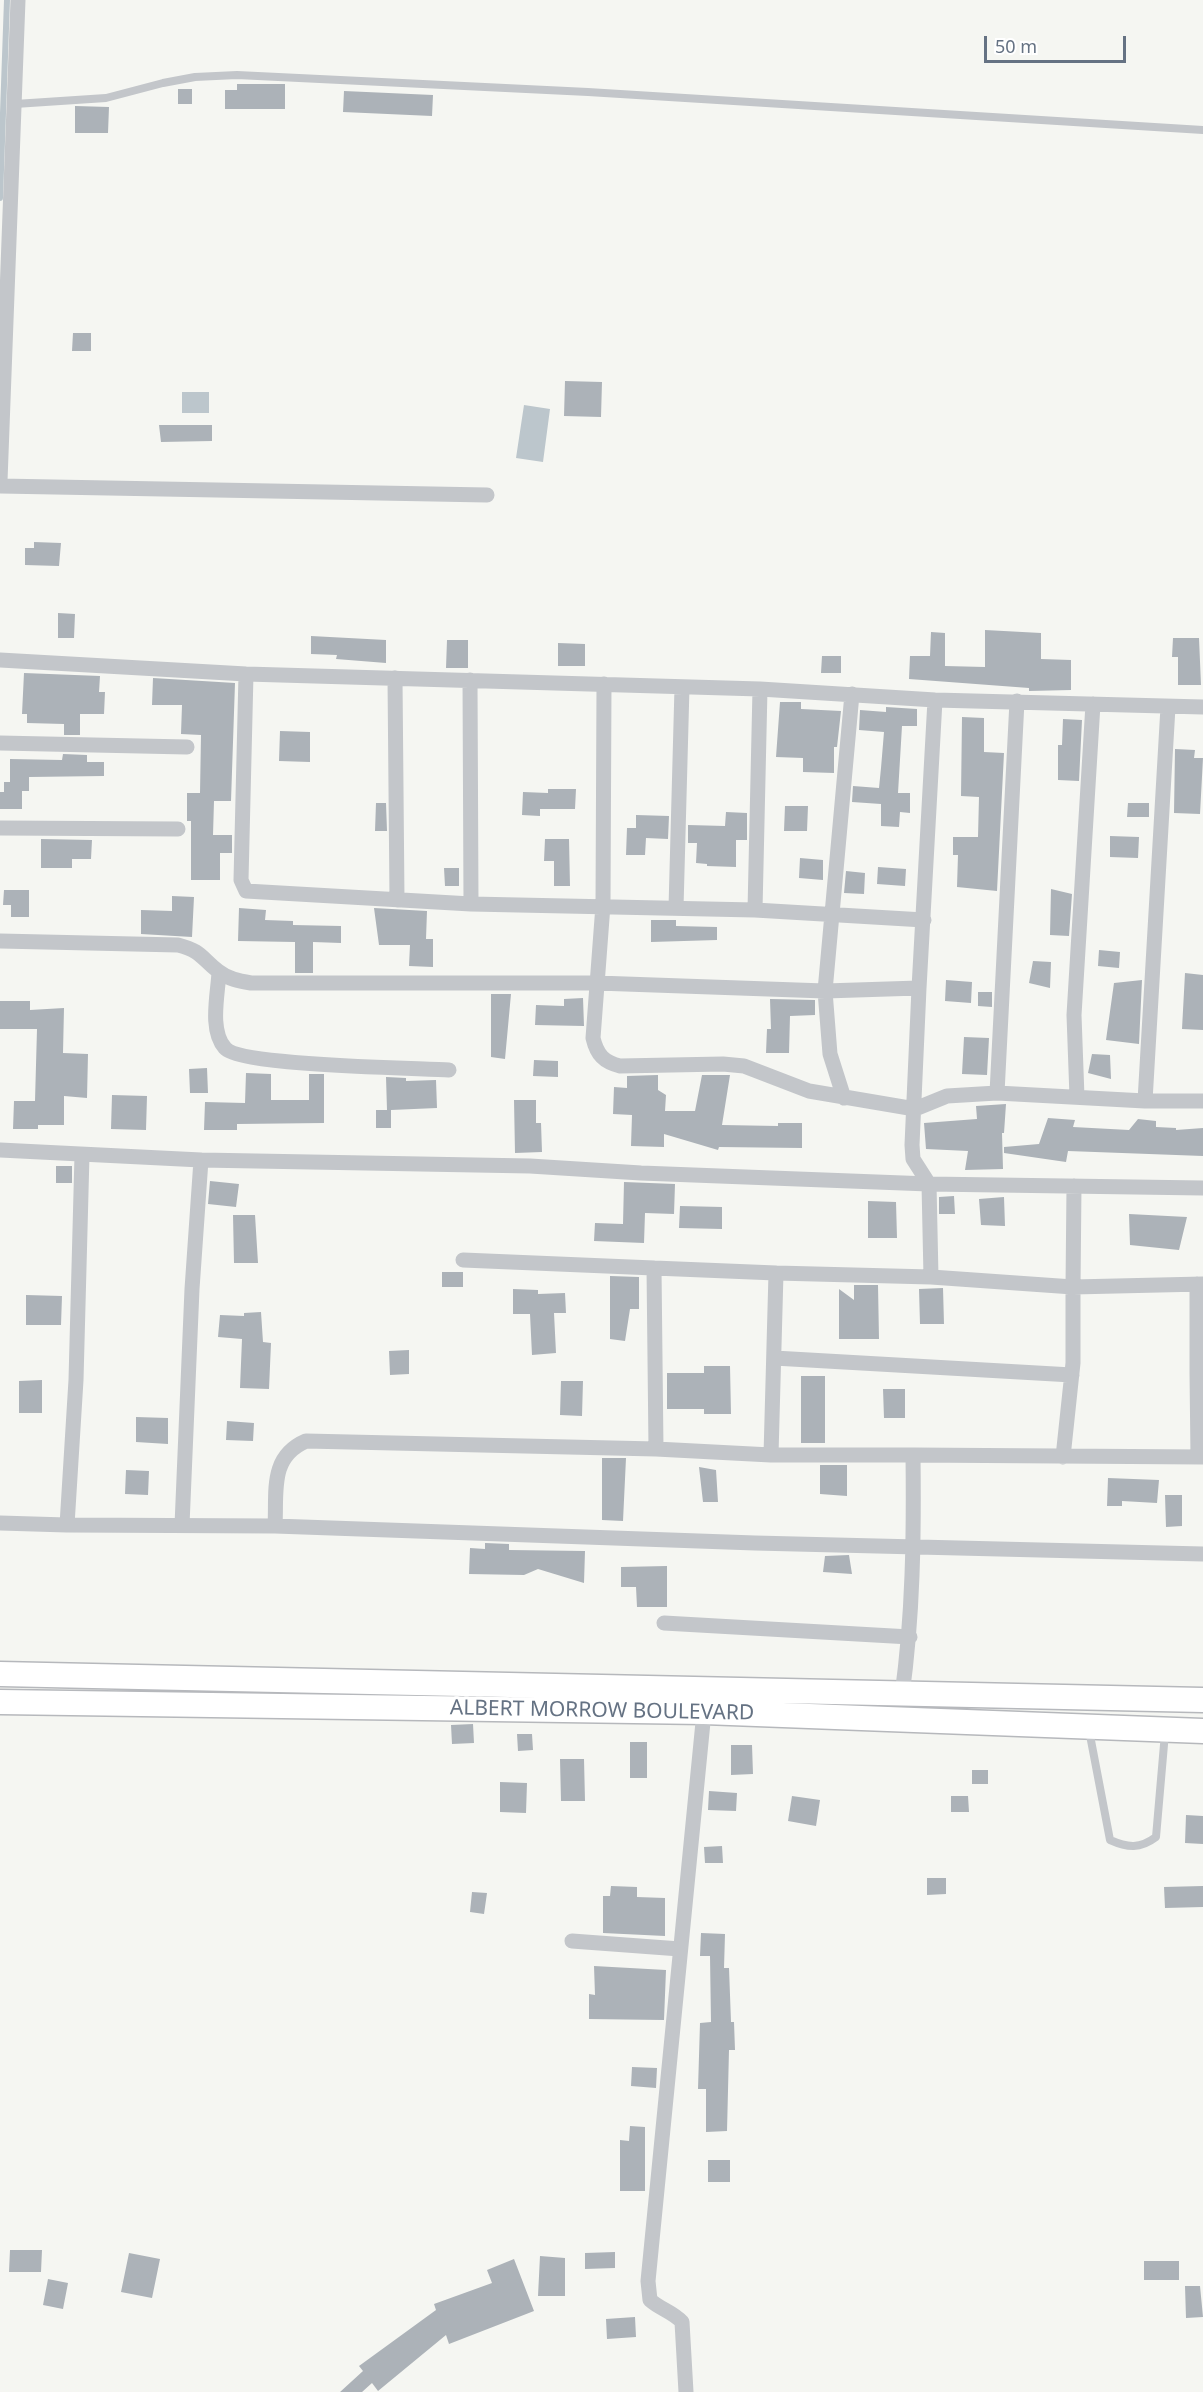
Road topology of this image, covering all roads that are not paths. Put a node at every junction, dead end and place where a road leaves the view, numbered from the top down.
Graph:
1 (18, 0) edge
2 (15, 104) junction
3 (1203, 130) edge
4 (3, 371) edge
5 (0, 481) edge
6 (0, 486) edge
7 (487, 495) dead end
8 (0, 660) edge
9 (246, 674) junction
10 (395, 678) junction
11 (470, 680) junction
12 (604, 684) junction
13 (682, 687) junction
14 (760, 689) junction
15 (852, 694) junction
16 (935, 700) junction
17 (1017, 701) junction
18 (1093, 704) junction
19 (1168, 707) junction
20 (1203, 707) edge
21 (0, 743) edge
22 (187, 747) dead end
23 (0, 828) edge
24 (178, 829) dead end
25 (398, 900) junction
26 (471, 904) junction
27 (603, 905) junction
28 (676, 908) junction
29 (755, 910) junction
30 (830, 915) junction
31 (924, 920) junction
32 (0, 941) edge
33 (219, 972) junction
34 (597, 983) junction
35 (919, 988) junction
36 (825, 991) junction
37 (449, 1070) dead end
38 (997, 1093) junction
39 (1077, 1097) junction
40 (844, 1098) junction
41 (1145, 1101) junction
42 (1203, 1101) edge
43 (915, 1109) junction
44 (0, 1150) edge
45 (82, 1155) junction
46 (201, 1160) junction
47 (930, 1184) junction
48 (1074, 1186) junction
49 (1203, 1188) edge
50 (463, 1260) dead end
51 (654, 1268) junction
52 (776, 1273) junction
53 (931, 1277) junction
54 (1200, 1284) edge
55 (1073, 1287) junction
56 (774, 1358) junction
57 (1200, 1373) edge
58 (1072, 1374) junction
59 (656, 1449) junction
60 (771, 1455) junction
61 (913, 1455) junction
62 (1063, 1457) junction
63 (1201, 1457) edge
64 (0, 1523) edge
65 (67, 1525) junction
66 (182, 1525) junction
67 (275, 1526) junction
68 (914, 1545) junction
69 (1203, 1554) edge
70 (664, 1623) dead end
71 (910, 1637) junction
72 (0, 1674) edge
73 (902, 1695) junction
74 (1203, 1700) edge
75 (0, 1702) edge
76 (704, 1712) junction
77 (1089, 1728) junction
78 (1165, 1730) junction
79 (1203, 1731) edge
80 (572, 1941) dead end
81 (680, 1949) junction
82 (686, 2392) edge

1 - 2 street
2 - 3 lane
2 - 4 street
4 - 5 street
6 - 7 street
8 - 9 street
9 - 10 street
9 - 25 street
10 - 11 street
10 - 25 street
11 - 12 street
11 - 26 street
12 - 13 street
12 - 27 street
13 - 14 street
13 - 28 street
14 - 15 street
14 - 29 street
15 - 16 street
15 - 30 street
16 - 17 street
16 - 31 street
17 - 18 street
17 - 38 street
18 - 19 street
18 - 39 street
19 - 20 street
19 - 41 street
21 - 22 street
23 - 24 street
25 - 26 street
26 - 27 street
27 - 28 street
27 - 34 street
28 - 29 street
29 - 30 street
30 - 31 street
30 - 36 street
31 - 35 street
32 - 33 street
33 - 34 street
33 - 37 street
34 - 36 street
34 - 40 street
35 - 36 street
35 - 43 street
36 - 40 street
38 - 39 street
38 - 43 street
39 - 41 street
40 - 43 street
41 - 42 street
43 - 47 street
44 - 45 street
45 - 46 street
45 - 65 street
46 - 47 street
46 - 66 street
47 - 48 street
47 - 53 street
48 - 49 street
48 - 55 street
50 - 51 street
51 - 52 street
51 - 59 street
52 - 53 street
52 - 56 street
53 - 55 street
54 - 55 street
54 - 57 street
55 - 58 street
56 - 58 street
56 - 60 street
57 - 63 street
58 - 62 street
59 - 60 street
59 - 67 street
60 - 61 street
61 - 62 street
61 - 68 street
62 - 63 street
64 - 65 street
65 - 66 street
66 - 67 street
67 - 68 street
68 - 69 street
68 - 71 street
70 - 71 street
71 - 73 street
72 - 73 highway, ALBERT MORROW BOULEVARD
73 - 74 highway, ALBERT MORROW BOULEVARD
75 - 76 highway, ALBERT MORROW BOULEVARD
76 - 77 highway, ALBERT MORROW BOULEVARD
76 - 81 street
77 - 78 highway, ALBERT MORROW BOULEVARD
77 - 78 lane
78 - 79 highway, ALBERT MORROW BOULEVARD
80 - 81 street
81 - 82 street

